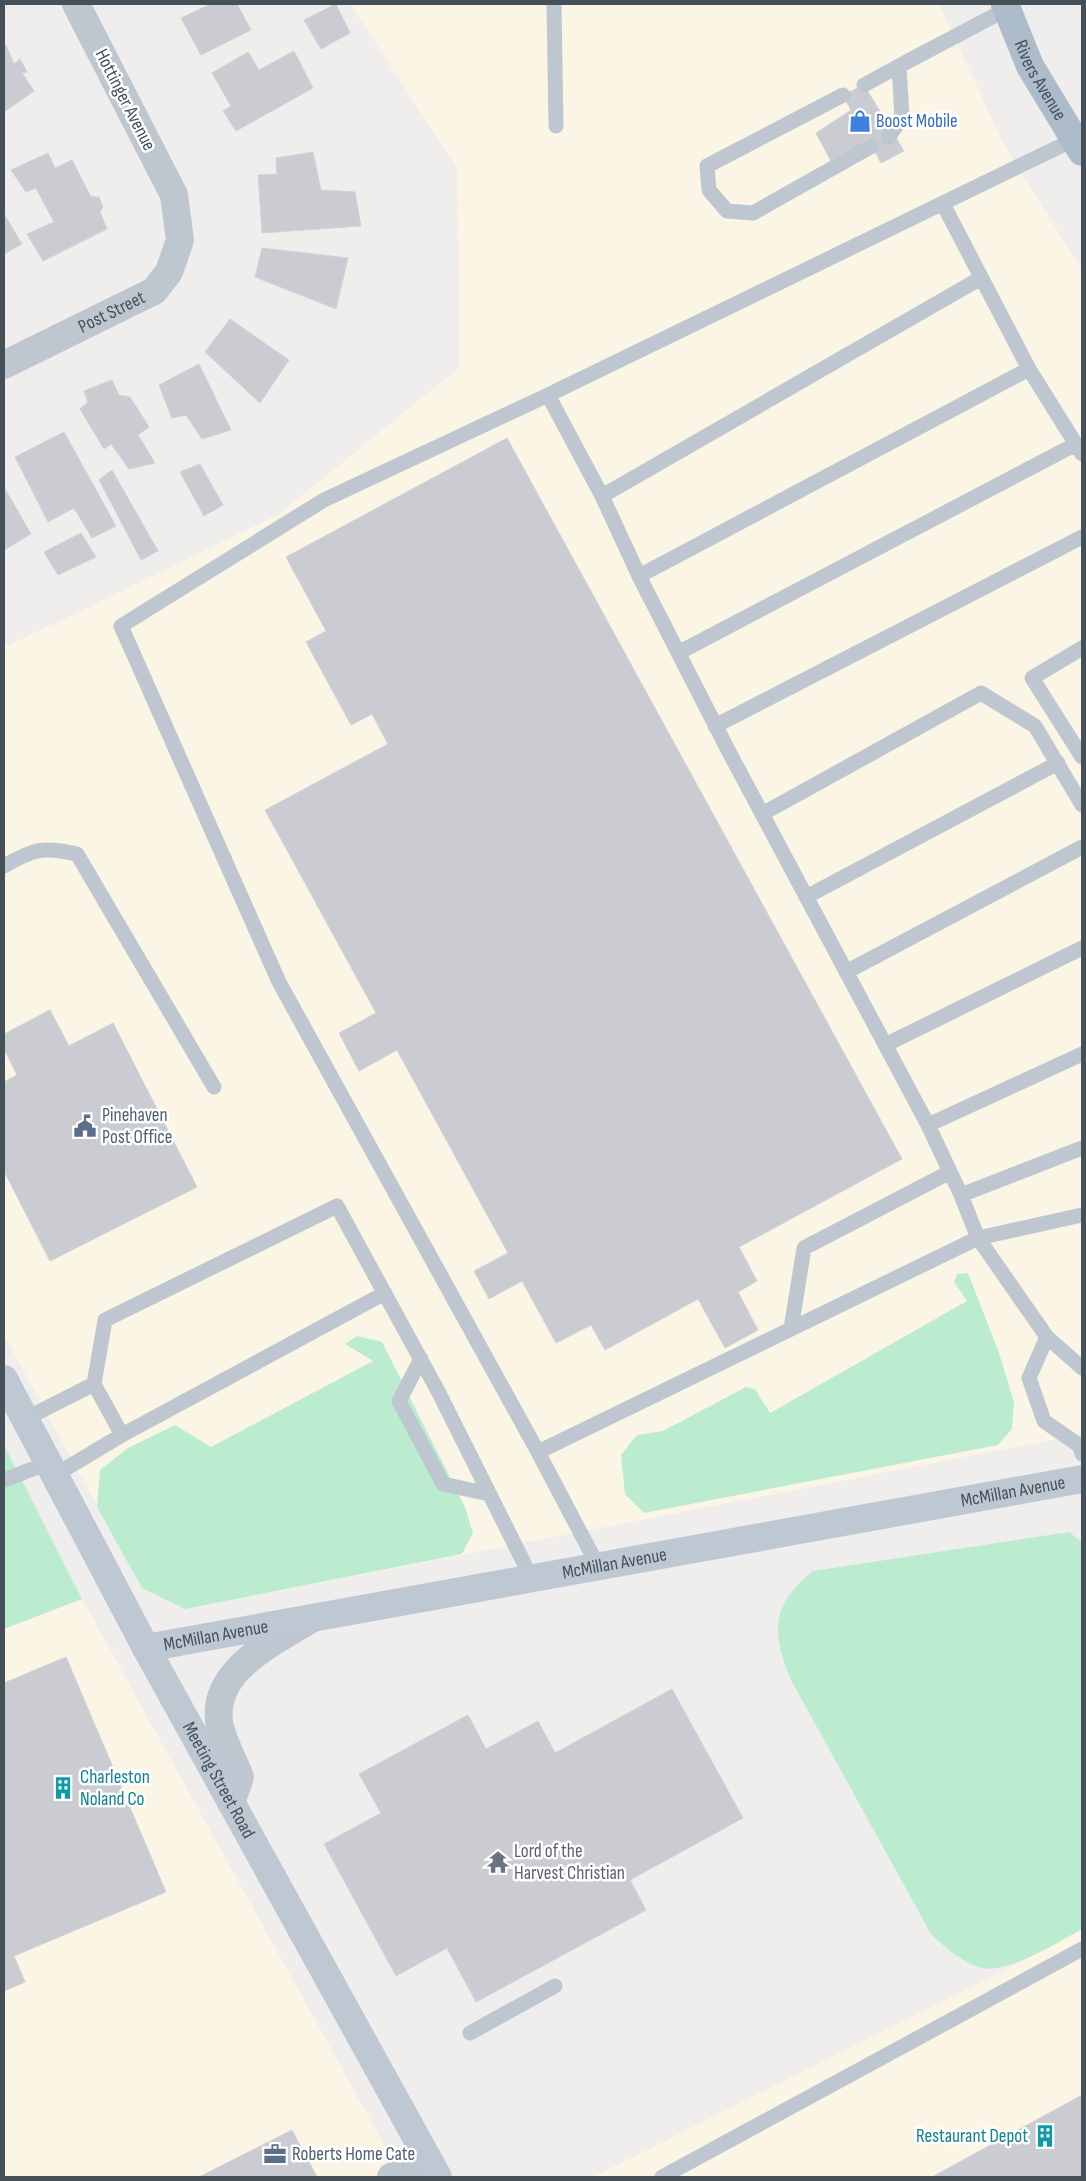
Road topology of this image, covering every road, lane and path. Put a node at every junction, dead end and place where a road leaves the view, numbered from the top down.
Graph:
1 (76, 4) edge
2 (554, 4) edge
3 (1006, 6) edge
4 (899, 66) junction
5 (864, 86) dead end
6 (843, 95) dead end
7 (556, 126) dead end
8 (888, 138) dead end
9 (872, 146) dead end
10 (1078, 146) edge
11 (174, 195) joint
12 (943, 204) junction
13 (982, 278) junction
14 (4, 365) edge
15 (1029, 369) junction
16 (548, 395) junction
17 (1079, 449) edge
18 (602, 496) junction
19 (1082, 537) edge
20 (639, 576) junction
21 (1082, 648) edge
22 (678, 653) junction
23 (715, 726) junction
24 (1081, 751) edge
25 (1058, 764) junction
26 (1082, 805) edge
27 (762, 814) junction
28 (1082, 847) edge
29 (4, 866) edge
30 (806, 897) junction
31 (1082, 948) edge
32 (846, 972) junction
33 (885, 1045) junction
34 (1082, 1054) edge
35 (214, 1087) dead end
36 (928, 1125) junction
37 (1082, 1148) edge
38 (950, 1172) junction
39 (961, 1196) junction
40 (1082, 1215) edge
41 (978, 1238) junction
42 (385, 1293) junction
43 (791, 1329) junction
44 (1047, 1338) junction
45 (421, 1359) junction
46 (1082, 1368) edge
47 (4, 1380) edge
48 (94, 1384) junction
49 (25, 1419) junction
50 (122, 1435) junction
51 (1082, 1448) edge
52 (538, 1452) junction
53 (51, 1469) junction
54 (1082, 1479) edge
55 (4, 1480) edge
56 (489, 1494) junction
57 (598, 1566) junction
58 (532, 1578) junction
59 (311, 1619) junction
60 (146, 1648) junction
61 (231, 1804) junction
62 (1082, 1949) edge
63 (554, 1986) dead end
64 (470, 2033) dead end
65 (432, 2167) edge
66 (391, 2177) edge
67 (662, 2177) edge

1 - 11 street, Hottinger Avenue
2 - 7 lane
3 - 4 lane
3 - 10 main road, Rivers Avenue
4 - 5 lane
4 - 8 lane
6 - 9 lane
10 - 12 lane
11 - 14 street, Post Street
12 - 13 lane
12 - 16 lane
13 - 15 lane
13 - 18 lane
15 - 17 lane
15 - 20 lane
16 - 18 lane
16 - 52 lane
17 - 22 lane
18 - 20 lane
19 - 23 lane
20 - 22 lane
21 - 24 lane
22 - 23 lane
23 - 27 lane
25 - 26 lane
25 - 27 lane
25 - 30 lane
27 - 30 lane
28 - 32 lane
29 - 35 lane
30 - 32 lane
31 - 33 lane
32 - 33 lane
33 - 36 lane
34 - 36 lane
36 - 38 lane
37 - 39 lane
38 - 39 lane
38 - 43 lane
39 - 41 lane
40 - 41 lane
41 - 43 lane
41 - 44 lane
42 - 45 lane
42 - 48 lane
42 - 50 lane
43 - 52 lane
44 - 46 lane
44 - 51 lane
45 - 56 lane
45 - 56 lane
47 - 49 street, Meeting Street Road
48 - 49 lane
48 - 50 lane
49 - 53 street, Meeting Street Road
50 - 53 lane
52 - 57 lane
53 - 55 lane
53 - 60 street, Meeting Street Road
54 - 57 street, McMillan Avenue
56 - 58 lane
57 - 58 street, McMillan Avenue
58 - 59 street, McMillan Avenue
59 - 60 street, McMillan Avenue
59 - 61 street
60 - 61 street, Meeting Street Road
61 - 65 street, Meeting Street Road
62 - 67 lane
63 - 64 lane
65 - 66 street

